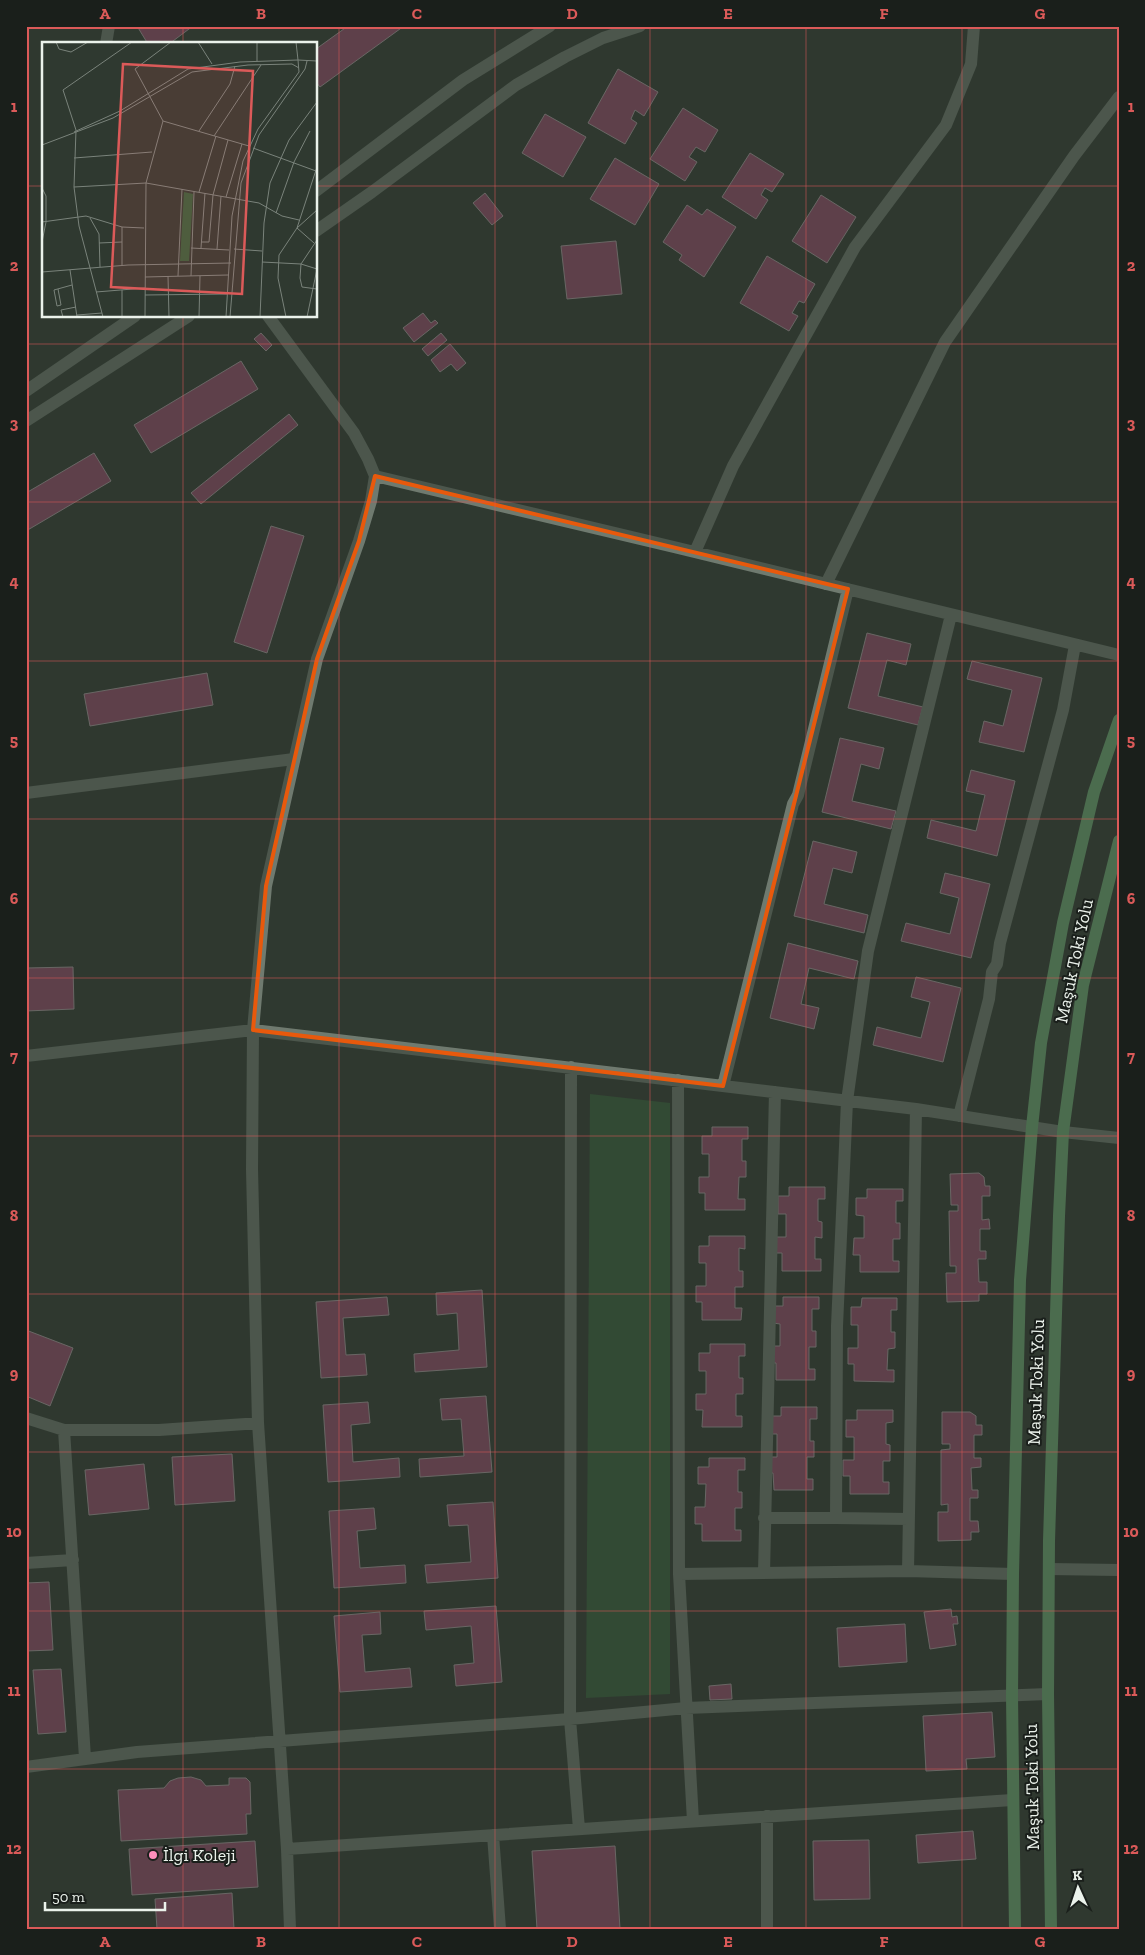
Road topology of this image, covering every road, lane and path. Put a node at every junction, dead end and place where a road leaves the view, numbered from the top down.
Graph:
1 (108, 26) edge
2 (550, 26) edge
3 (640, 26) edge
4 (974, 26) edge
5 (106, 42) edge
6 (1119, 97) edge
7 (318, 189) edge
8 (318, 230) edge
9 (132, 318) edge
10 (186, 318) edge
11 (269, 318) edge
12 (26, 392) edge
13 (26, 421) edge
14 (375, 476) junction
15 (695, 552) junction
16 (826, 584) junction
17 (848, 589) junction
18 (952, 614) junction
19 (1075, 645) junction
20 (1119, 656) edge
21 (1119, 720) edge
22 (294, 759) junction
23 (26, 793) edge
24 (1119, 841) edge
25 (253, 1030) junction
26 (26, 1056) edge
27 (572, 1067) junction
28 (678, 1080) junction
29 (724, 1086) junction
30 (775, 1092) junction
31 (846, 1100) junction
32 (916, 1109) junction
33 (959, 1116) junction
34 (1032, 1127) junction
35 (1063, 1132) junction
36 (1119, 1138) edge
37 (26, 1418) edge
38 (258, 1422) junction
39 (64, 1430) junction
40 (764, 1518) junction
41 (836, 1518) junction
42 (909, 1519) junction
43 (72, 1560) junction
44 (26, 1563) edge
45 (1049, 1569) junction
46 (1119, 1570) edge
47 (908, 1571) junction
48 (764, 1573) junction
49 (679, 1574) junction
50 (1013, 1574) junction
51 (1048, 1694) junction
52 (1012, 1696) junction
53 (686, 1708) junction
54 (570, 1719) junction
55 (278, 1741) junction
56 (85, 1758) junction
57 (26, 1767) edge
58 (1012, 1800) junction
59 (767, 1816) junction
60 (693, 1821) junction
61 (579, 1829) junction
62 (494, 1835) junction
63 (287, 1849) junction
64 (290, 1929) edge
65 (500, 1929) edge
66 (767, 1929) edge
67 (1015, 1929) edge
68 (1051, 1929) edge

1 - 5 street
2 - 7 street
3 - 8 street
4 - 15 street
6 - 16 street
9 - 12 street
10 - 13 street
11 - 14 street
14 - 15 street
14 - 22 street
15 - 16 street
16 - 17 street
17 - 18 street
17 - 29 street
18 - 19 street
18 - 31 street
19 - 20 street
19 - 33 street
21 - 34 main road
22 - 23 street
22 - 25 street
24 - 35 main road, Maşuk Toki Yolu
25 - 26 street
25 - 27 street
25 - 38 street
27 - 28 street
27 - 54 street
28 - 29 street
28 - 49 street
29 - 30 street
30 - 31 street
30 - 40 street
31 - 32 street
31 - 41 street
32 - 33 street
32 - 42 street
33 - 34 street
34 - 35 street
34 - 50 main road
35 - 36 street
35 - 45 main road, Maşuk Toki Yolu
37 - 39 street
38 - 39 street
38 - 55 street
39 - 43 street
40 - 41 street
40 - 48 street
41 - 42 street
42 - 47 street
43 - 44 street
43 - 56 street
45 - 46 street
45 - 51 main road, Maşuk Toki Yolu
47 - 48 street
47 - 50 street
48 - 49 street
49 - 53 street
50 - 52 main road
51 - 52 street
51 - 68 main road, Maşuk Toki Yolu
52 - 53 street
52 - 58 main road
53 - 54 street
53 - 60 street
54 - 55 street
54 - 61 street
55 - 56 street
55 - 63 street
56 - 57 street
58 - 59 street
58 - 67 main road
59 - 60 street
59 - 66 street
60 - 61 street
61 - 62 street
62 - 63 street
62 - 65 street
63 - 64 street

